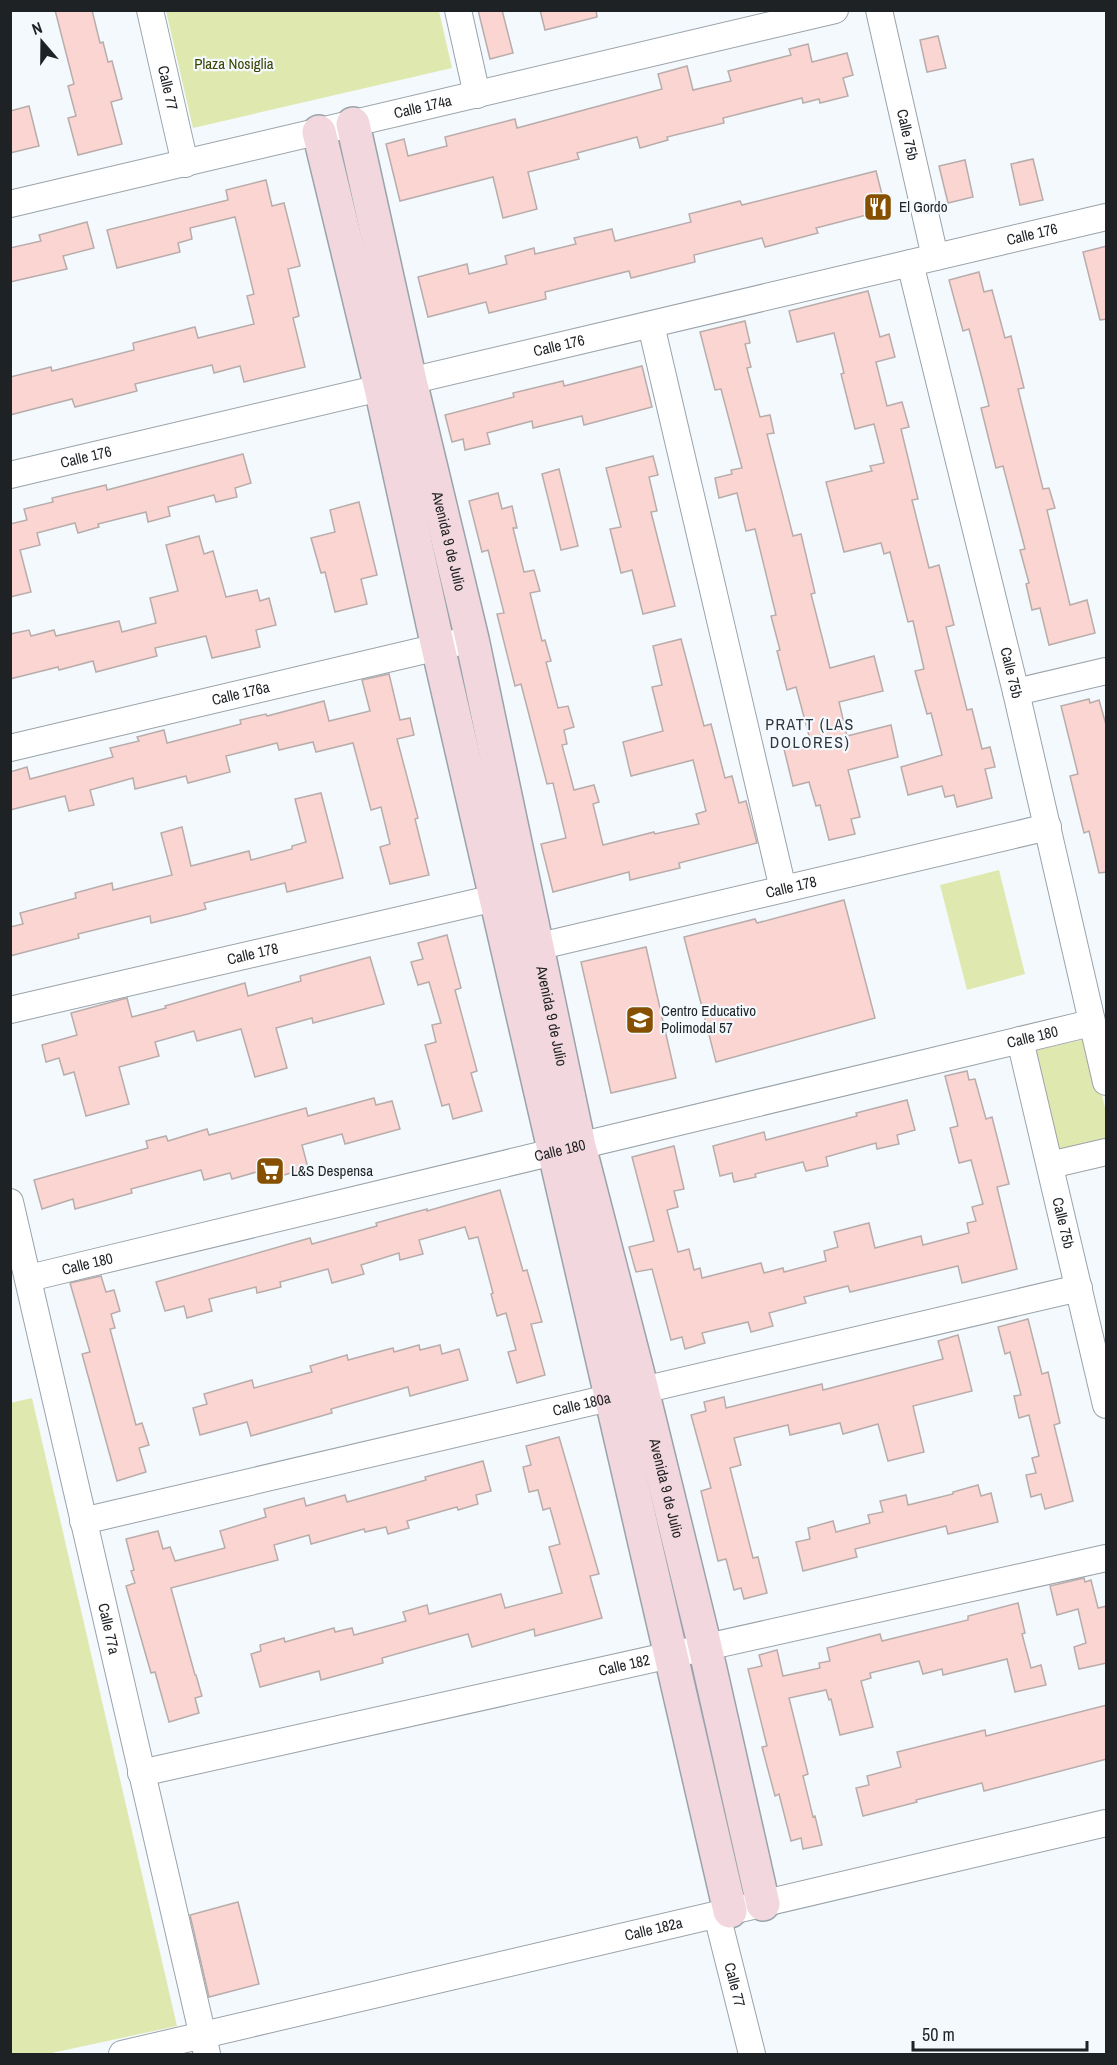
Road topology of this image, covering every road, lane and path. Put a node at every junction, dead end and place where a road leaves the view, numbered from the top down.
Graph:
1 (150, 10) edge
2 (458, 10) edge
3 (835, 10) edge
4 (879, 10) edge
5 (477, 95) junction
6 (353, 124) junction
7 (319, 132) junction
8 (185, 164) junction
9 (10, 204) edge
10 (1107, 217) edge
11 (922, 260) junction
12 (651, 325) junction
13 (395, 385) junction
14 (10, 475) edge
15 (472, 639) junction
16 (438, 647) junction
17 (1107, 671) edge
18 (1016, 692) junction
19 (10, 748) edge
20 (1048, 827) junction
21 (783, 889) junction
22 (495, 898) junction
23 (536, 947) junction
24 (10, 1010) edge
25 (1091, 1023) junction
26 (1020, 1040) junction
27 (1107, 1082) edge
28 (566, 1149) junction
29 (1107, 1152) edge
30 (1050, 1165) junction
31 (10, 1202) edge
32 (1079, 1288) junction
33 (24, 1290) edge
34 (642, 1390) junction
35 (611, 1397) junction
36 (1107, 1405) edge
37 (83, 1521) junction
38 (1107, 1558) edge
39 (705, 1647) junction
40 (670, 1655) junction
41 (141, 1773) junction
42 (1107, 1823) edge
43 (764, 1904) junction
44 (723, 1913) junction
45 (204, 2045) edge
46 (122, 2055) edge
47 (752, 2055) edge

1 - 8 street, Calle 77
2 - 5 street
3 - 5 street, Calle 174a
4 - 11 street, Calle 75b
5 - 6 street, Calle 174a
6 - 7 street, Calle 174a
6 - 13 main road, Avenida 9 de Julio
7 - 8 street, Calle 174a
7 - 13 main road, Avenida 9 de Julio
8 - 9 street, Calle 174a
10 - 11 street, Calle 176
11 - 12 street, Calle 176
11 - 18 street, Calle 75b
12 - 13 street, Calle 176
12 - 21 street
13 - 14 street, Calle 176
13 - 15 main road, Avenida 9 de Julio
13 - 16 main road, Avenida 9 de Julio
15 - 16 street, Calle 176a
15 - 23 main road, Avenida 9 de Julio
16 - 19 street, Calle 176a
16 - 22 main road, Avenida 9 de Julio
17 - 18 street
18 - 20 street, Calle 75b
20 - 21 street, Calle 178
20 - 25 street, Calle 75b
21 - 23 street, Calle 178
22 - 24 street, Calle 178
22 - 28 main road, Avenida 9 de Julio
23 - 28 main road, Avenida 9 de Julio
25 - 26 street, Calle 180
25 - 27 street, Calle 75b
26 - 28 street, Calle 180
26 - 30 street, Calle 75b
28 - 33 street, Calle 180
28 - 34 main road, Avenida 9 de Julio
28 - 35 main road, Avenida 9 de Julio
29 - 30 street
30 - 32 street, Calle 75b
31 - 33 street, Calle 77a
32 - 34 street, Calle 180a
32 - 36 street, Calle 75b
33 - 37 street, Calle 77a
34 - 35 street, Calle 180a
34 - 39 main road, Avenida 9 de Julio
35 - 37 street, Calle 180a
35 - 40 main road, Avenida 9 de Julio
37 - 41 street, Calle 77a
38 - 39 street, Calle 182
39 - 40 street, Calle 182
39 - 43 main road, Avenida 9 de Julio
40 - 41 street, Calle 182
40 - 44 main road, Avenida 9 de Julio
41 - 45 street, Calle 77a
42 - 43 street, Calle 182a
43 - 44 street, Calle 182a
44 - 45 street, Calle 182a
44 - 47 street, Calle 77
45 - 46 street

